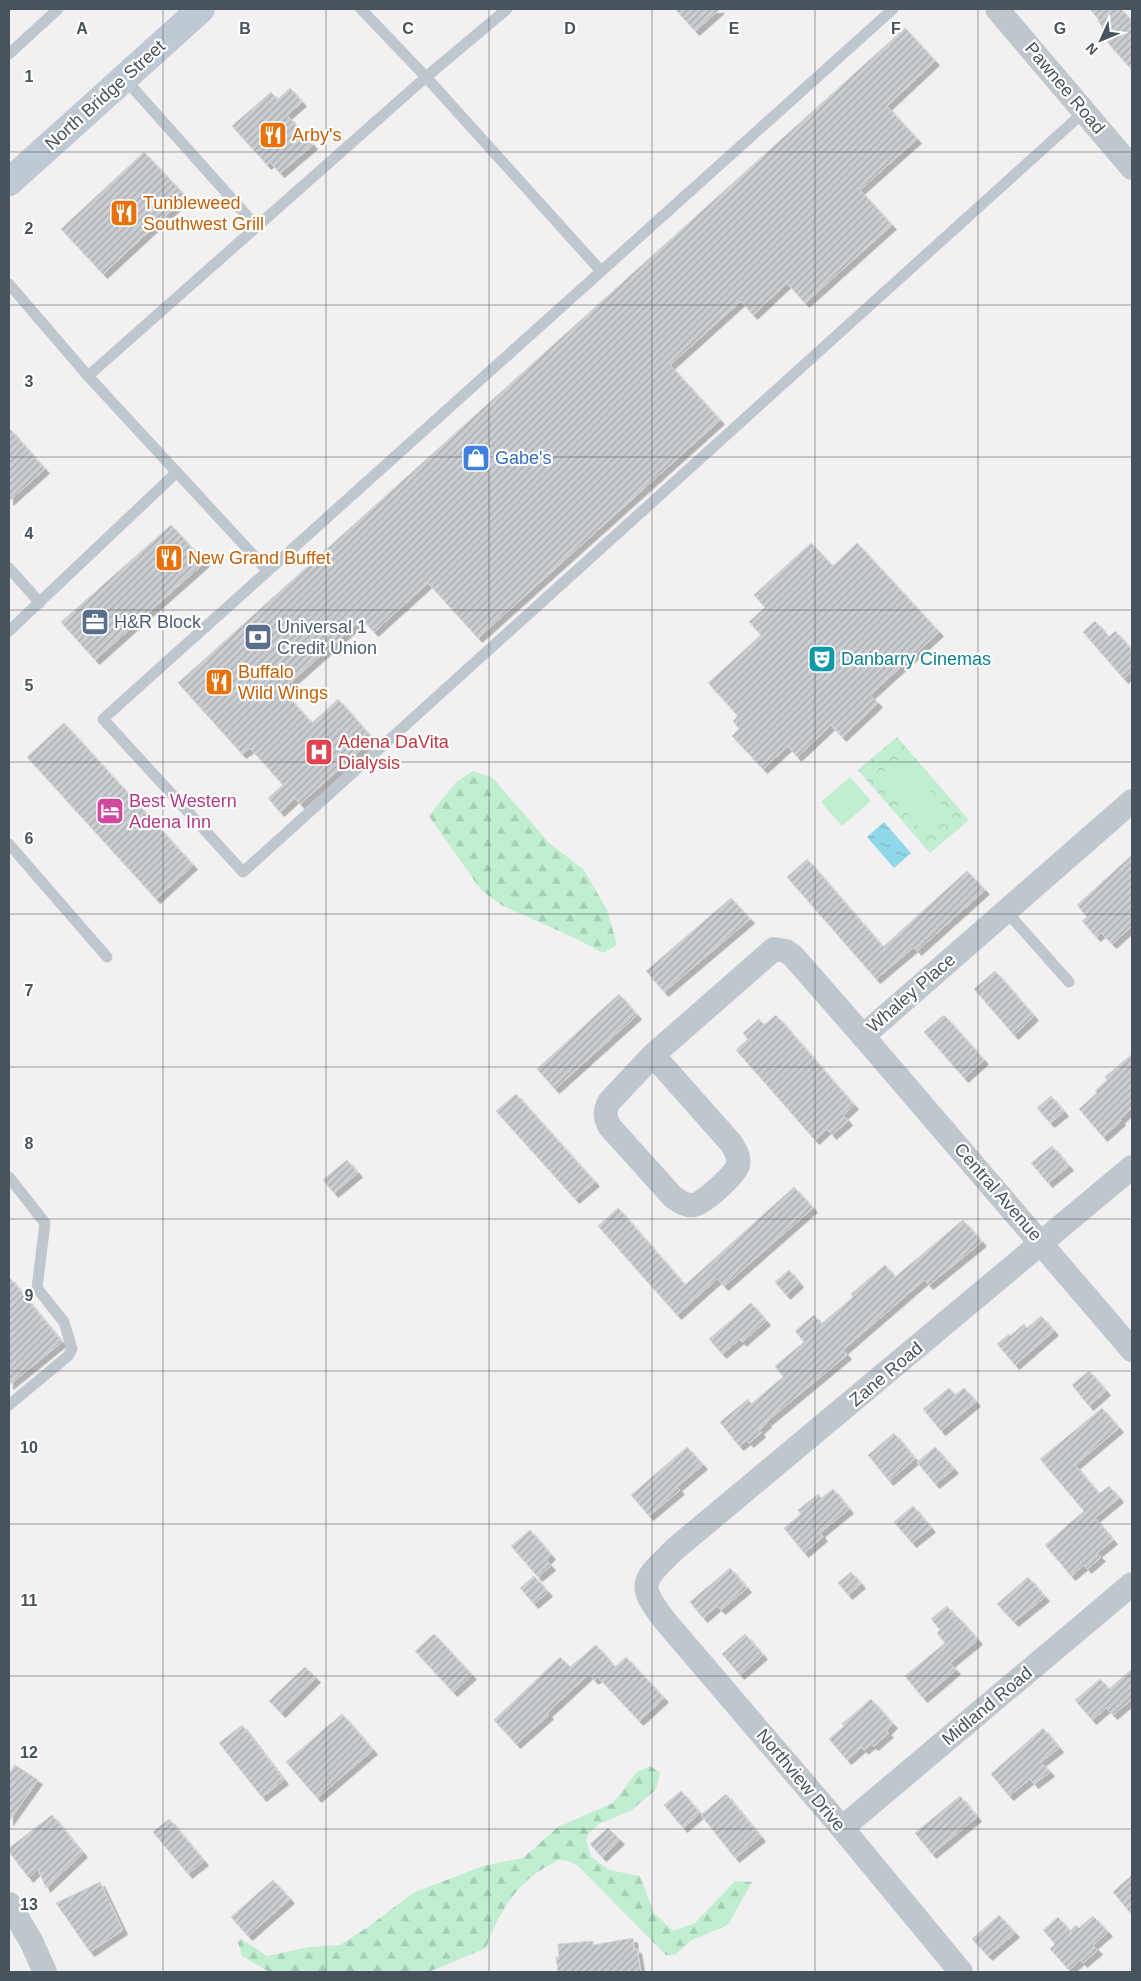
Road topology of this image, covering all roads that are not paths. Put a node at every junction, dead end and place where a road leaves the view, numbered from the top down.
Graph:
1 (58, 9) edge
2 (201, 9) edge
3 (361, 9) edge
4 (507, 9) edge
5 (893, 9) edge
6 (997, 9) edge
7 (9, 54) edge
8 (426, 77) junction
9 (124, 78) junction
10 (1085, 112) junction
11 (1132, 168) edge
12 (9, 182) edge
13 (257, 227) junction
14 (601, 271) junction
15 (9, 284) edge
16 (88, 376) junction
17 (177, 472) junction
18 (9, 568) edge
19 (268, 571) junction
20 (40, 603) junction
21 (9, 631) edge
22 (1132, 801) edge
23 (9, 844) edge
24 (1006, 911) junction
25 (107, 958) dead end
26 (1069, 982) dead end
27 (863, 1036) junction
28 (653, 1055) junction
29 (1132, 1167) edge
30 (9, 1177) edge
31 (1042, 1243) junction
32 (1132, 1350) edge
33 (9, 1405) edge
34 (1132, 1584) edge
35 (645, 1585) joint
36 (842, 1828) junction
37 (9, 1904) edge
38 (45, 1972) edge
39 (961, 1972) edge

1 - 7 lane
2 - 9 main road, North Bridge Street
3 - 8 lane
4 - 8 lane
5 - 14 lane
6 - 10 street, Pawnee Road
8 - 13 lane
8 - 14 lane
9 - 12 main road, North Bridge Street
9 - 13 lane
10 - 11 street, Pawnee Road
10 - 19 lane
13 - 16 lane
14 - 19 lane
15 - 16 lane
16 - 17 lane
17 - 19 lane
17 - 20 lane
18 - 20 lane
20 - 21 lane
22 - 24 street, Whaley Place
23 - 25 lane
24 - 26 lane
24 - 27 street, Whaley Place
27 - 28 street, Whaley Place
27 - 31 street, Central Avenue
28 - 28 street, Whaley Place
29 - 31 street, Zane Road
30 - 33 lane
31 - 32 street, Central Avenue
31 - 35 street, Zane Road
34 - 36 street, Midland Road
35 - 36 street, Northview Drive
36 - 39 street, Northview Drive
37 - 38 street

